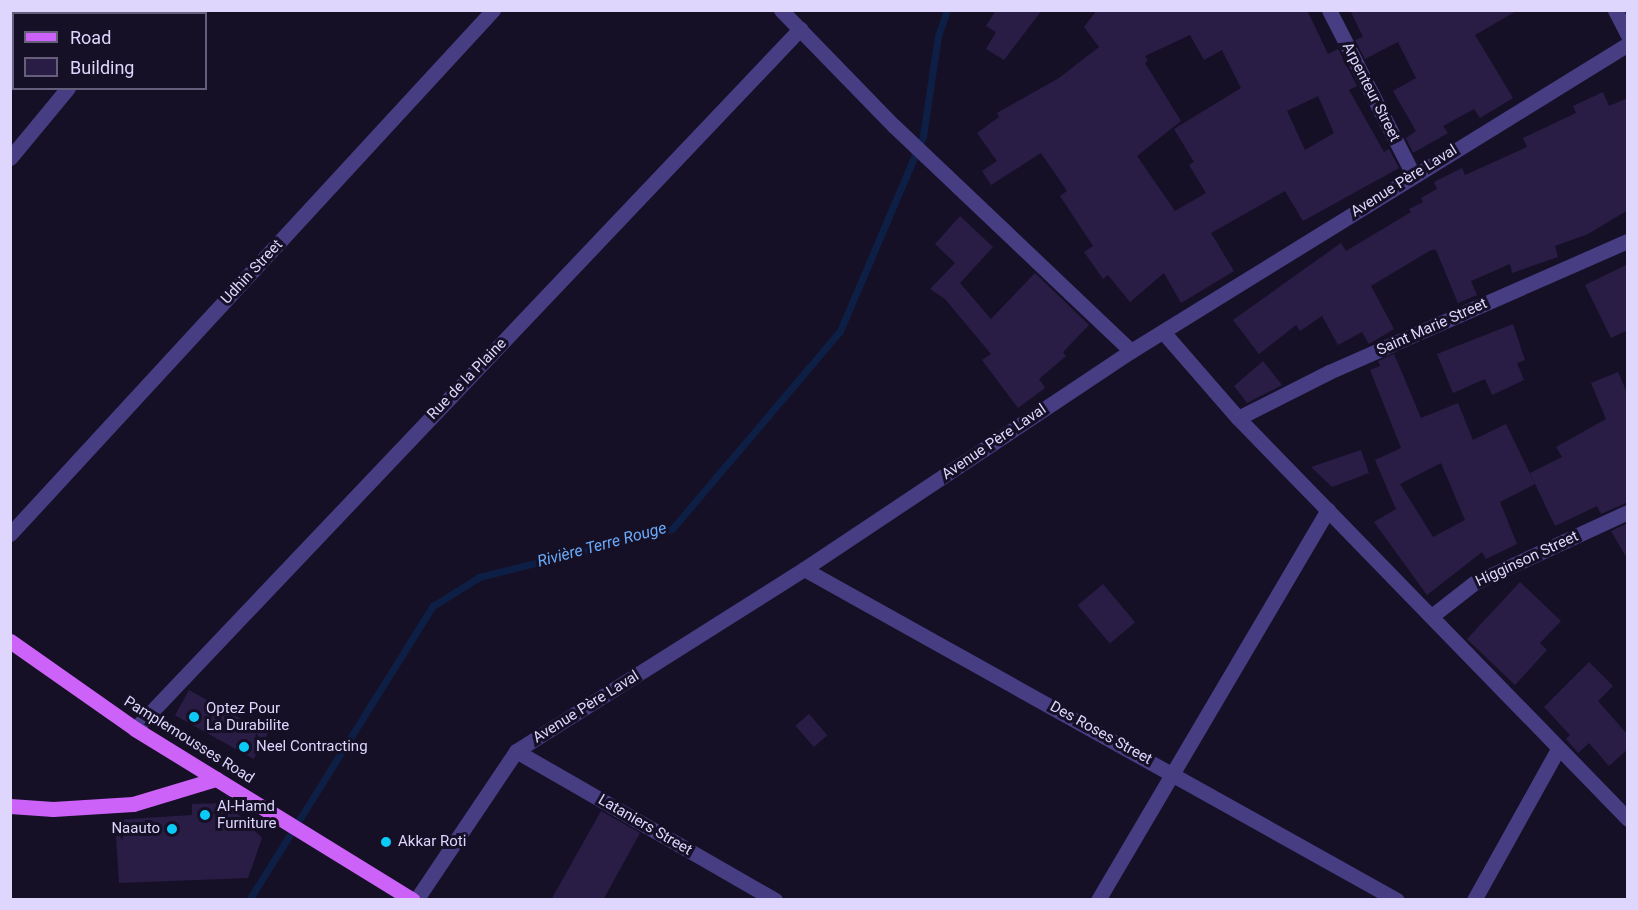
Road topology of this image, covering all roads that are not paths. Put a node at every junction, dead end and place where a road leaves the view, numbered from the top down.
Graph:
1 (493, 10) edge
2 (781, 10) edge
3 (1329, 10) edge
4 (1615, 10) edge
5 (800, 29) junction
6 (1628, 35) edge
7 (1628, 44) edge
8 (66, 90) edge
9 (10, 158) edge
10 (1413, 174) junction
11 (1628, 241) edge
12 (1164, 333) junction
13 (1131, 351) junction
14 (1238, 418) junction
15 (1328, 510) junction
16 (1628, 512) edge
17 (10, 534) edge
18 (804, 569) junction
19 (1433, 615) junction
20 (10, 641) edge
21 (135, 729) junction
22 (1558, 749) junction
23 (516, 751) junction
24 (1173, 773) junction
25 (216, 779) junction
26 (1622, 805) edge
27 (10, 806) edge
28 (1628, 819) edge
29 (414, 900) edge
30 (775, 900) edge
31 (1098, 900) edge
32 (1397, 900) edge
33 (1474, 900) edge

1 - 17 street, Udhin Street
2 - 5 street
3 - 10 street, Arpenteur Street
4 - 6 street
5 - 13 street
5 - 21 street, Rue de la Plaine
7 - 10 street, Avenue Père Laval
8 - 9 street
10 - 12 street, Avenue Père Laval
11 - 14 street, Saint Marie Street
12 - 13 street, Avenue Père Laval
12 - 14 street
13 - 18 street, Avenue Père Laval
14 - 15 street
15 - 19 street
15 - 24 street
16 - 19 street, Higginson Street
18 - 23 street, Avenue Père Laval
18 - 24 street, Des Roses Street
19 - 22 street
20 - 21 main road, Pamplemousses Road
21 - 25 main road, Pamplemousses Road
22 - 26 street
22 - 33 street
23 - 29 street, Avenue Père Laval
23 - 30 street, Lataniers Street
24 - 31 street
24 - 32 street, Des Roses Street
25 - 27 main road
25 - 29 main road, Pamplemousses Road
26 - 28 street

